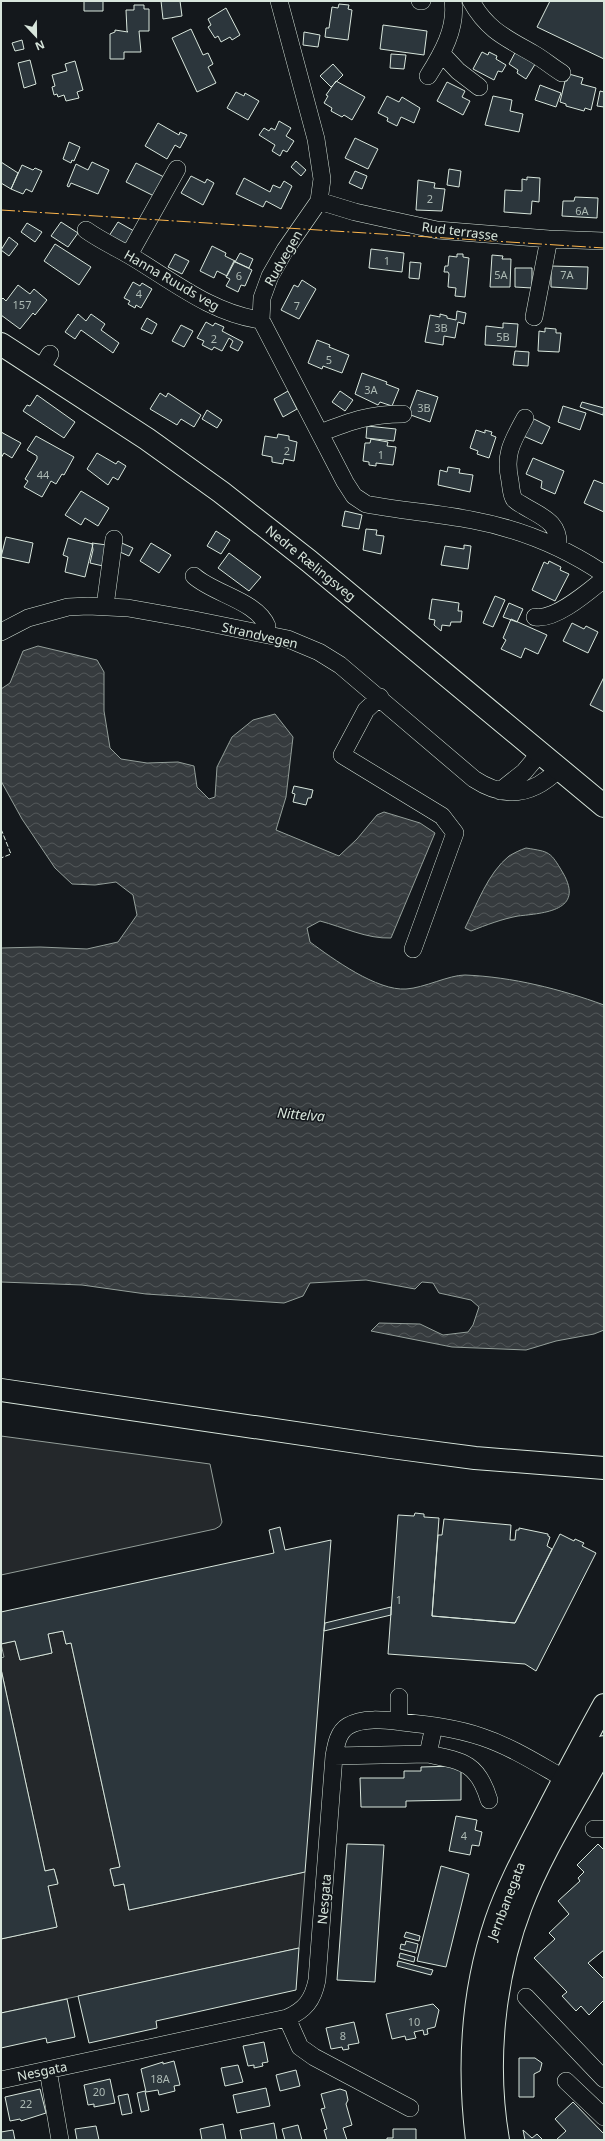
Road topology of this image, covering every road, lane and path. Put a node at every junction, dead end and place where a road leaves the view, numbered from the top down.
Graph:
1 (279, 1) edge
2 (453, 1) edge
3 (471, 1) edge
4 (442, 54) junction
5 (562, 73) dead end
6 (428, 76) dead end
7 (479, 87) dead end
8 (177, 169) dead end
9 (319, 201) junction
10 (86, 230) dead end
11 (549, 239) junction
12 (604, 241) edge
13 (129, 255) junction
14 (534, 318) dead end
15 (261, 320) junction
16 (1, 344) edge
17 (403, 414) dead end
18 (524, 418) dead end
19 (320, 433) junction
20 (114, 539) dead end
21 (558, 547) junction
22 (604, 574) edge
23 (194, 576) dead end
24 (604, 579) edge
25 (105, 606) junction
26 (535, 617) dead end
27 (1, 632) edge
28 (266, 634) junction
29 (380, 697) junction
30 (540, 753) junction
31 (559, 769) junction
32 (500, 791) junction
33 (604, 806) edge
34 (413, 949) dead end
35 (1, 1390) edge
36 (604, 1453) edge
37 (562, 1464) junction
38 (604, 1468) edge
39 (399, 1697) dead end
40 (604, 1705) edge
41 (398, 1722) junction
42 (434, 1726) junction
43 (604, 1747) edge
44 (428, 1754) junction
45 (334, 1756) junction
46 (573, 1783) junction
47 (489, 1800) dead end
48 (526, 1997) dead end
49 (286, 2018) junction
50 (48, 2070) junction
51 (604, 2079) edge
52 (1, 2080) edge
53 (566, 2080) dead end
54 (410, 2108) dead end
55 (604, 2117) edge
56 (60, 2140) edge
57 (477, 2140) edge
58 (498, 2140) edge

1 - 9 street, Rudvegen
2 - 4 street
3 - 5 street
4 - 6 street
4 - 7 street
8 - 13 street
9 - 11 street, Rud terrasse
9 - 15 street, Rudvegen
10 - 13 street, Hanna Ruuds veg
11 - 12 street, Rud terrasse
11 - 14 street
13 - 15 street, Hanna Ruuds veg
15 - 19 street
16 - 30 main road, Nedre Rælingsveg
17 - 19 street
18 - 21 street
19 - 21 street
20 - 25 street
21 - 22 street
23 - 28 street
24 - 26 street
25 - 27 street, Strandvegen
25 - 28 street, Strandvegen
28 - 29 street, Strandvegen
29 - 32 street, Strandvegen
29 - 34 street
30 - 31 main road, Nedre Rælingsveg
30 - 32 street
31 - 32 street, Strandvegen
31 - 33 main road, Nedre Rælingsveg
35 - 37 main road
36 - 37 main road
37 - 38 main road
39 - 41 street
40 - 46 main road, Jernbanegata
41 - 42 street, Nesgata
41 - 45 street, Nesgata
42 - 44 street
42 - 46 street, Nesgata
43 - 46 main road, Jernbanegata
44 - 45 street
44 - 47 street
45 - 49 street, Nesgata
46 - 57 main road, Jernbanegata
46 - 58 main road, Jernbanegata
48 - 51 street
49 - 50 street, Nesgata
49 - 54 street
50 - 52 street, Nesgata
50 - 56 street
53 - 55 street

